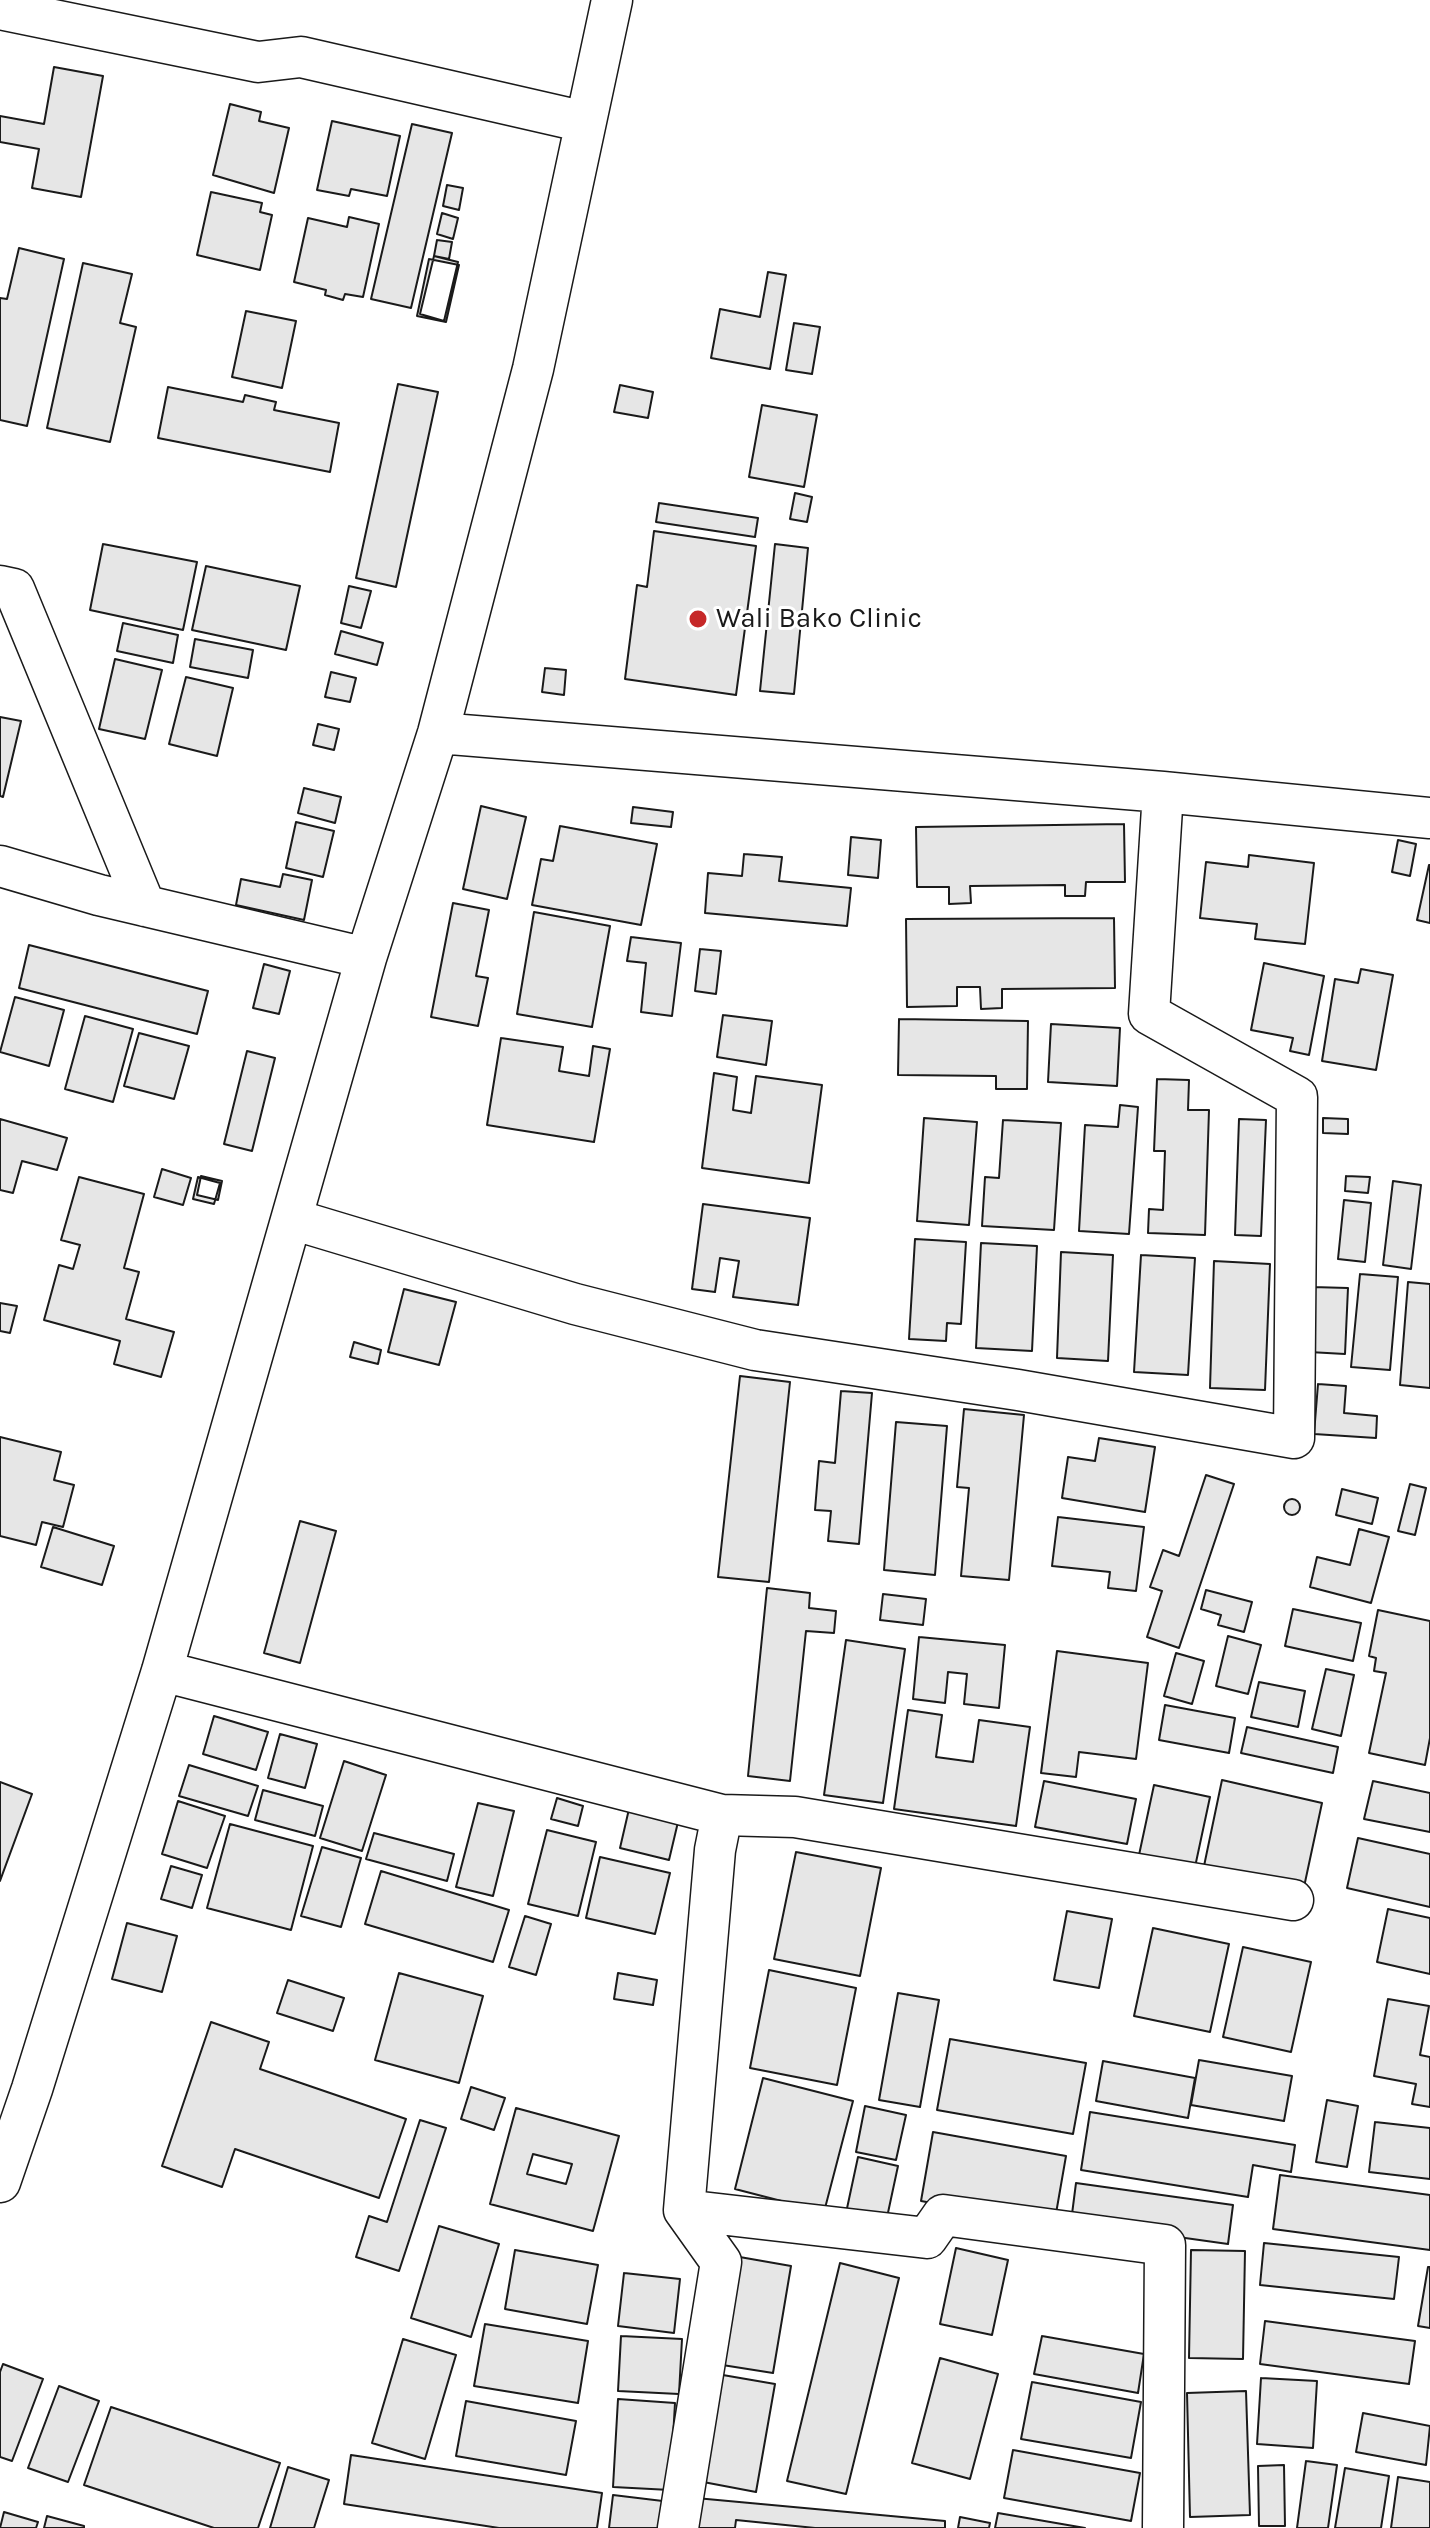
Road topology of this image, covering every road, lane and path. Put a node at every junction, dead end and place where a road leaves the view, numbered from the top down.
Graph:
1 (612, 0) edge
2 (0, 9) edge
3 (585, 122) junction
4 (0, 586) edge
5 (438, 733) junction
6 (1163, 792) junction
7 (1430, 818) edge
8 (0, 866) edge
9 (145, 906) junction
10 (366, 958) junction
11 (292, 1219) junction
12 (162, 1671) junction
13 (722, 1815) junction
14 (1293, 1900) dead end
15 (0, 2182) edge
16 (684, 2210) junction
17 (678, 2528) edge
18 (1163, 2528) edge

1 - 3 street
2 - 3 street
3 - 5 street
4 - 9 street
5 - 6 street
5 - 10 street
6 - 7 street
6 - 11 street
8 - 9 street
9 - 10 street
10 - 11 street
11 - 12 street
12 - 13 street
12 - 15 street
13 - 14 street
13 - 16 street
16 - 17 street
16 - 18 street

